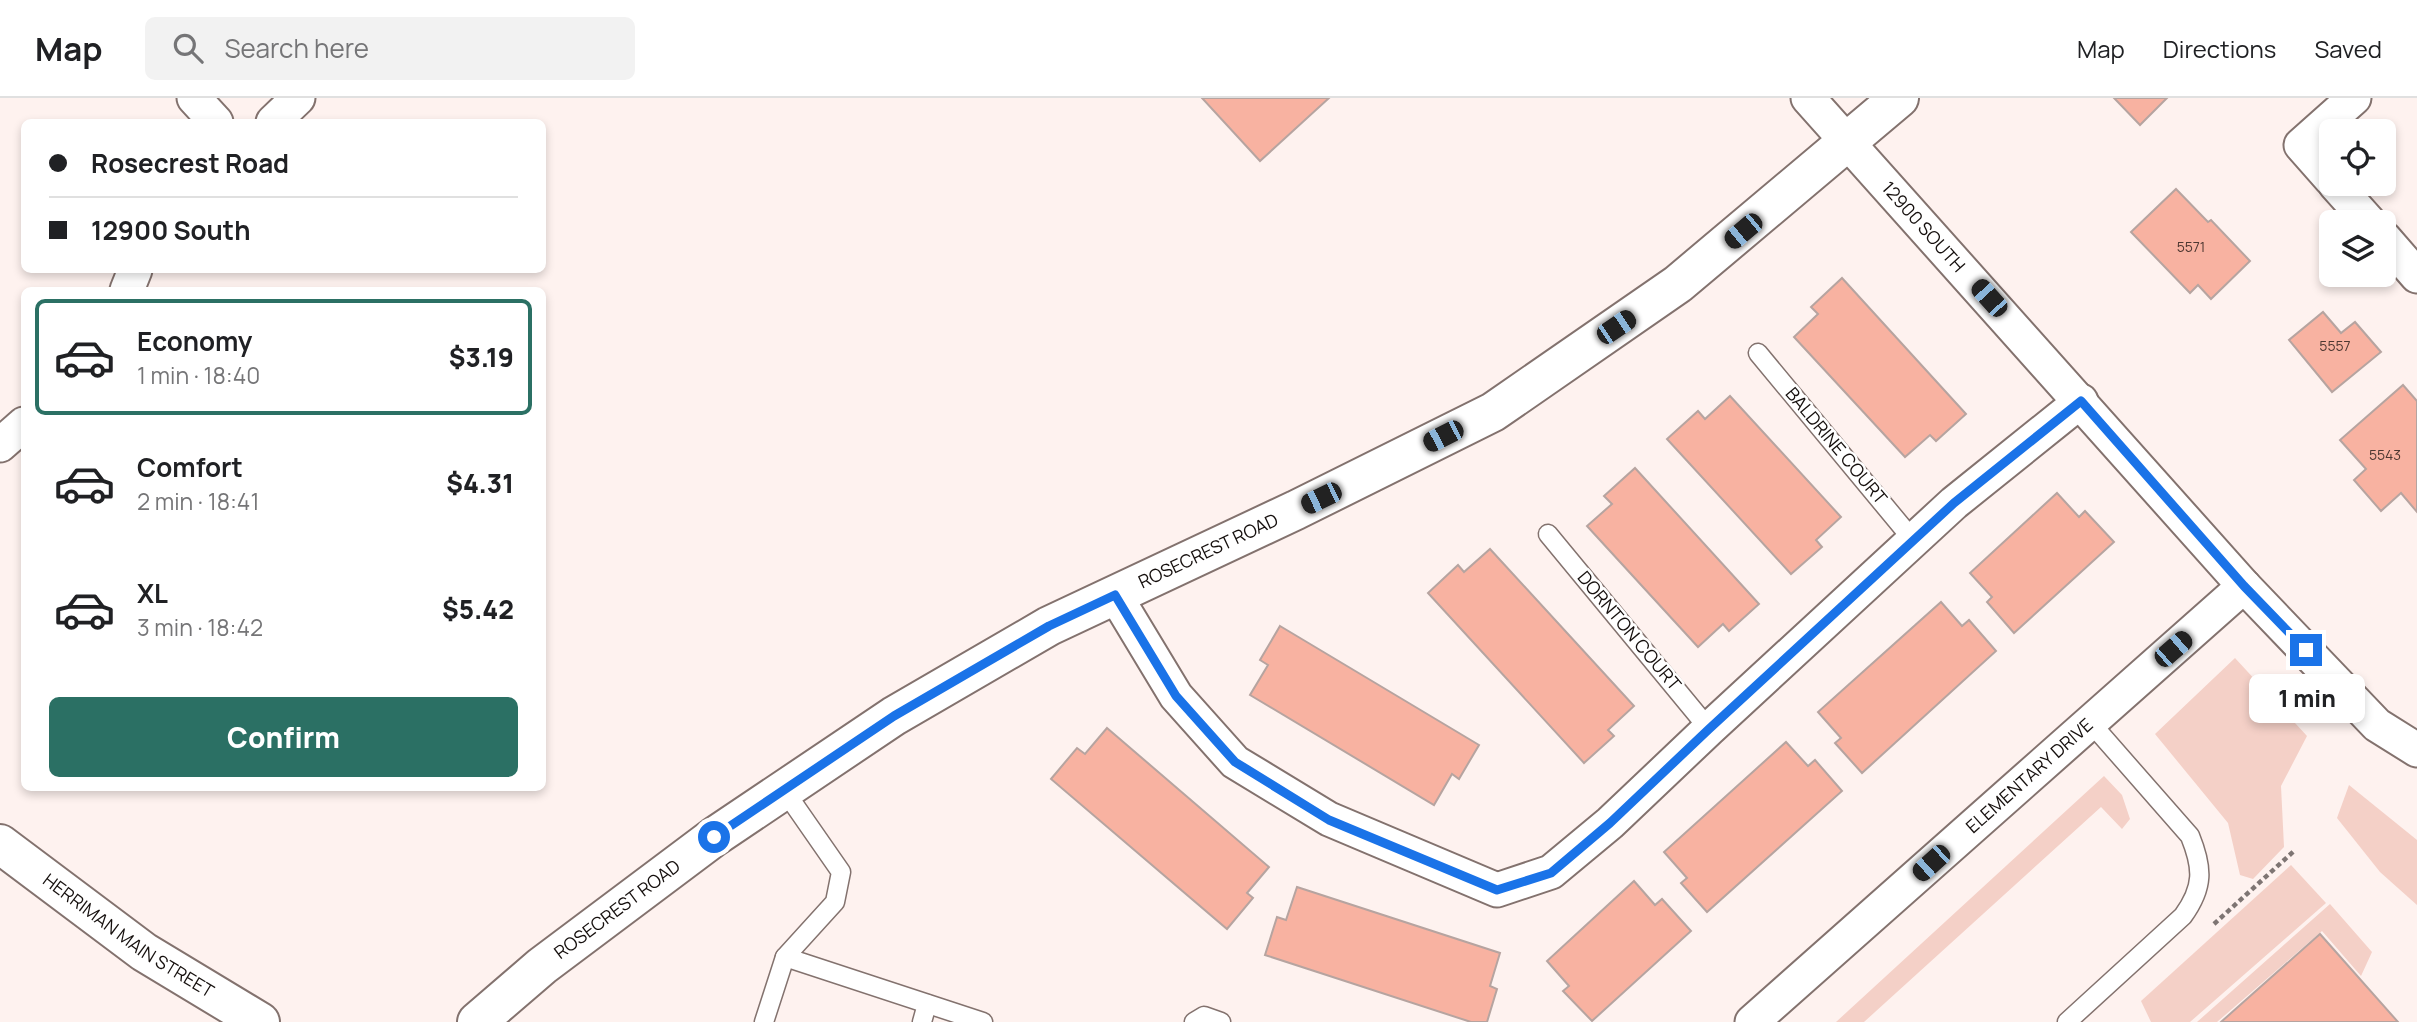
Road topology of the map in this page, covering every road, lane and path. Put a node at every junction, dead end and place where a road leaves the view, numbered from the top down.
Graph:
1 (194, 98) edge
2 (298, 98) edge
3 (1808, 98) edge
4 (1899, 98) edge
5 (2354, 98) edge
6 (213, 119) edge
7 (276, 119) edge
8 (2330, 119) edge
9 (2319, 129) edge
10 (1849, 142) junction
11 (2319, 165) edge
12 (2346, 196) edge
13 (2359, 210) edge
14 (2396, 252) edge
15 (2417, 276) edge
16 (1758, 353) dead end
17 (2081, 401) junction
18 (21, 427) edge
19 (0, 445) edge
20 (1549, 534) dead end
21 (1913, 540) junction
22 (2244, 586) junction
23 (1115, 595) junction
24 (2090, 722) junction
25 (1709, 729) junction
26 (2417, 750) edge
27 (784, 790) junction
28 (0, 844) edge
29 (2294, 851) dead end
30 (2214, 924) dead end
31 (785, 957) junction
32 (927, 1004) junction
33 (260, 1022) edge
34 (477, 1022) edge
35 (764, 1022) edge
36 (922, 1022) edge
37 (983, 1022) edge
38 (1194, 1022) edge
39 (1221, 1022) edge
40 (1752, 1022) edge
41 (2067, 1022) edge

1 - 6 street
2 - 7 street
3 - 10 street, 12900 SOUTH
4 - 10 main road, ROSECREST ROAD
5 - 8 street
9 - 11 street
10 - 17 street, 12900 SOUTH
10 - 23 main road, ROSECREST ROAD
12 - 13 street
14 - 15 street
16 - 21 lane, BALDRINE COURT
17 - 21 street
17 - 22 street, 12900 SOUTH
18 - 19 street
20 - 25 lane, DORNTON COURT
21 - 25 street
22 - 24 street, ELEMENTARY DRIVE
22 - 26 street, 12900 SOUTH
23 - 25 street
23 - 27 main road, ROSECREST ROAD
24 - 40 street, ELEMENTARY DRIVE
24 - 41 lane
27 - 31 lane
27 - 34 main road, ROSECREST ROAD
28 - 33 main road, HERRIMAN MAIN STREET
29 - 30 path
31 - 32 lane
31 - 35 lane
32 - 36 lane
32 - 37 lane
38 - 39 lane

